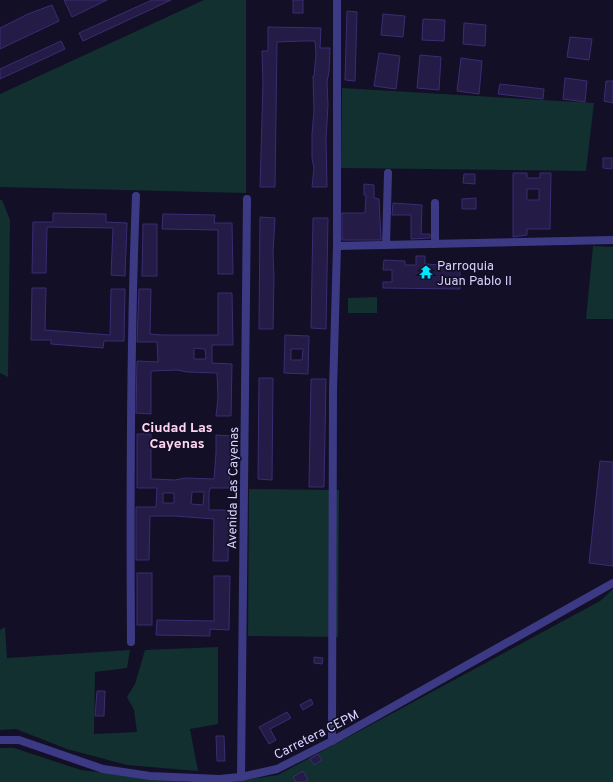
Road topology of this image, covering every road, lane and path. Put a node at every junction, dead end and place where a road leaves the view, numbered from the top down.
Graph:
1 (337, 0) edge
2 (388, 173) dead end
3 (136, 196) dead end
4 (247, 199) dead end
5 (435, 203) dead end
6 (613, 240) edge
7 (435, 244) junction
8 (386, 245) junction
9 (337, 246) junction
10 (613, 583) edge
11 (131, 642) dead end
12 (0, 740) edge
13 (332, 741) junction
14 (241, 777) junction

1 - 9 street
2 - 8 street
3 - 11 street
4 - 14 street, Avenida Las Cayenas
5 - 7 street
6 - 7 street
7 - 8 street
8 - 9 street
9 - 13 street
10 - 13 street, Carretera CEPM
12 - 14 street, Carretera CEPM
13 - 14 street, Carretera CEPM

